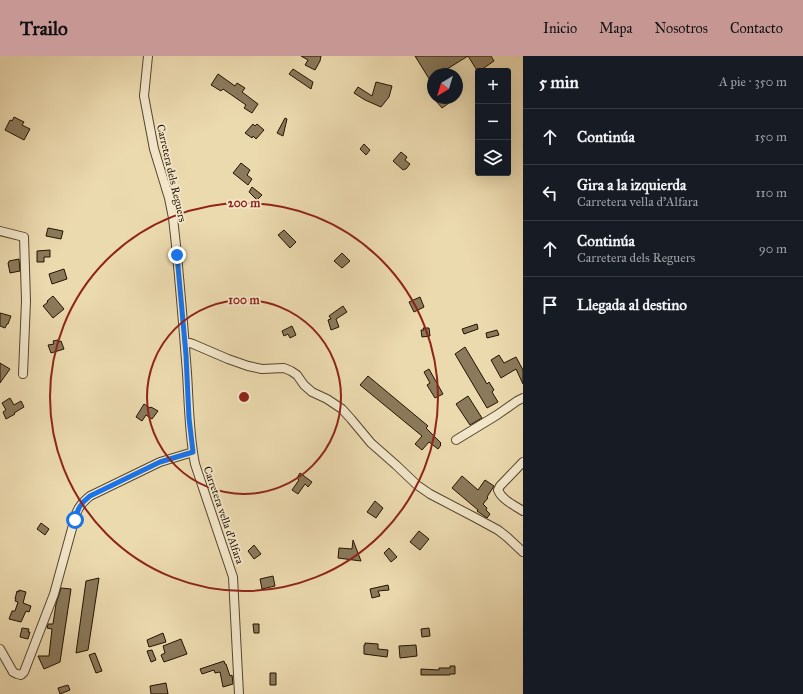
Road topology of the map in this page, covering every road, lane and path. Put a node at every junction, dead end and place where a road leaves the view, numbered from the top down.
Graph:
1 (148, 56) edge
2 (0, 231) edge
3 (185, 344) junction
4 (24, 374) dead end
5 (523, 398) edge
6 (456, 440) dead end
7 (193, 452) junction
8 (523, 462) edge
9 (523, 511) edge
10 (523, 552) edge
11 (0, 650) edge
12 (239, 694) edge

1 - 3 street, Carretera dels Reguers
2 - 4 street
3 - 7 street, Carretera vella d'Alfara
3 - 10 street
5 - 6 street
7 - 11 street
7 - 12 street, Carretera vella d'Alfara
8 - 9 street

